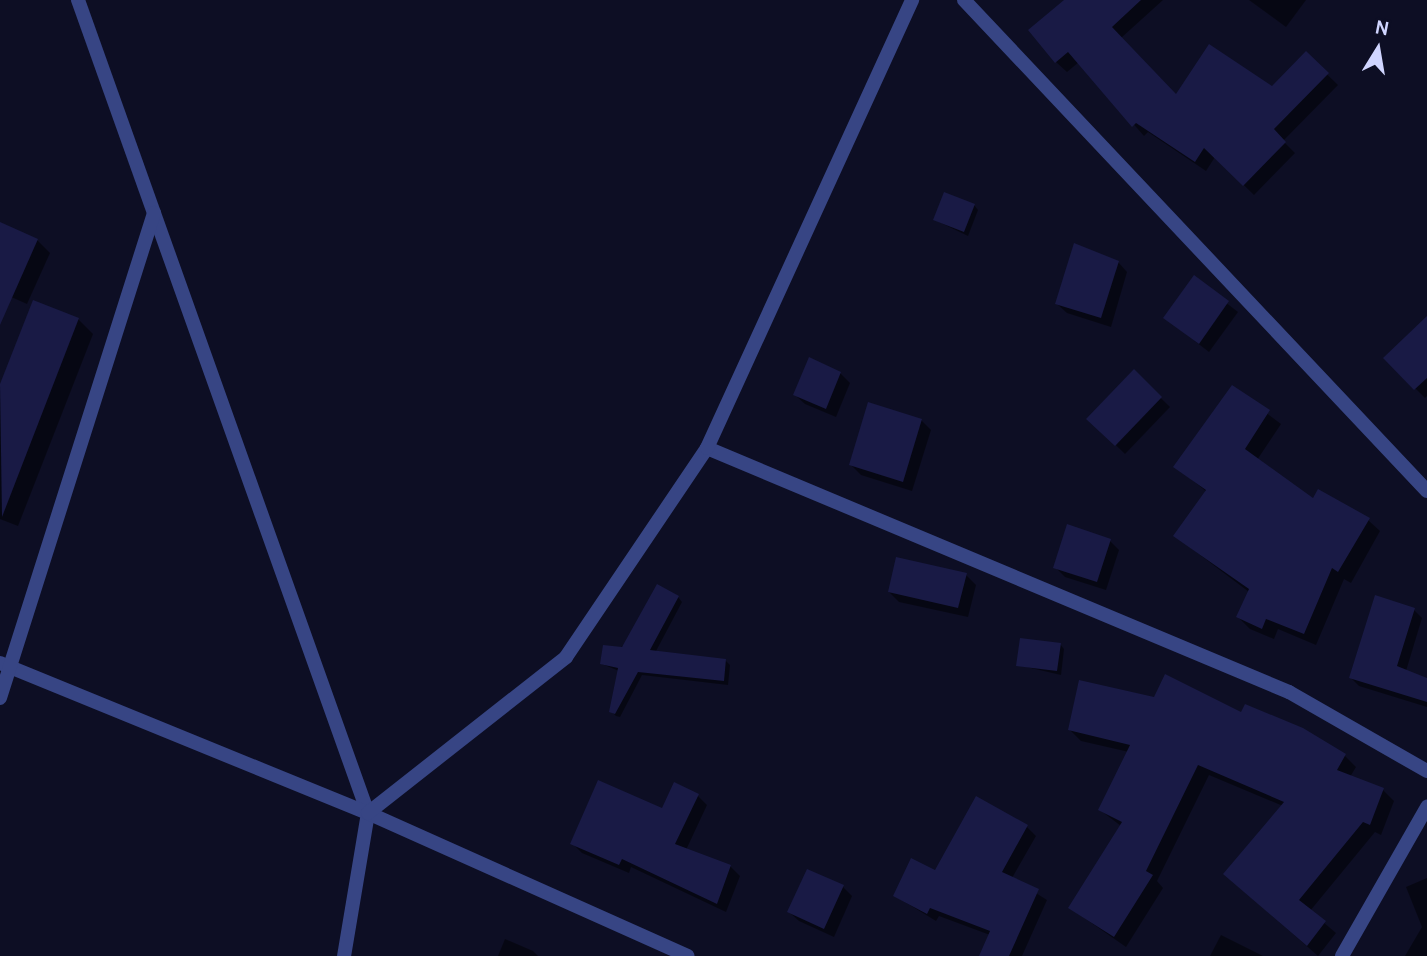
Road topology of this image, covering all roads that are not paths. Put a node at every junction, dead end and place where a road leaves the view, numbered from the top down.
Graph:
1 (78, 0) edge
2 (912, 0) edge
3 (964, 0) edge
4 (154, 213) junction
5 (707, 448) junction
6 (1427, 491) edge
7 (6, 665) edge
8 (0, 698) edge
9 (1427, 771) edge
10 (1427, 807) edge
11 (368, 813) junction
12 (344, 956) edge
13 (688, 956) edge
14 (1342, 956) edge

1 - 4 street
2 - 5 street
3 - 6 street
4 - 7 street
4 - 11 street
5 - 9 street
5 - 11 street
7 - 8 street
7 - 11 street
10 - 14 street
11 - 12 street
11 - 13 street

